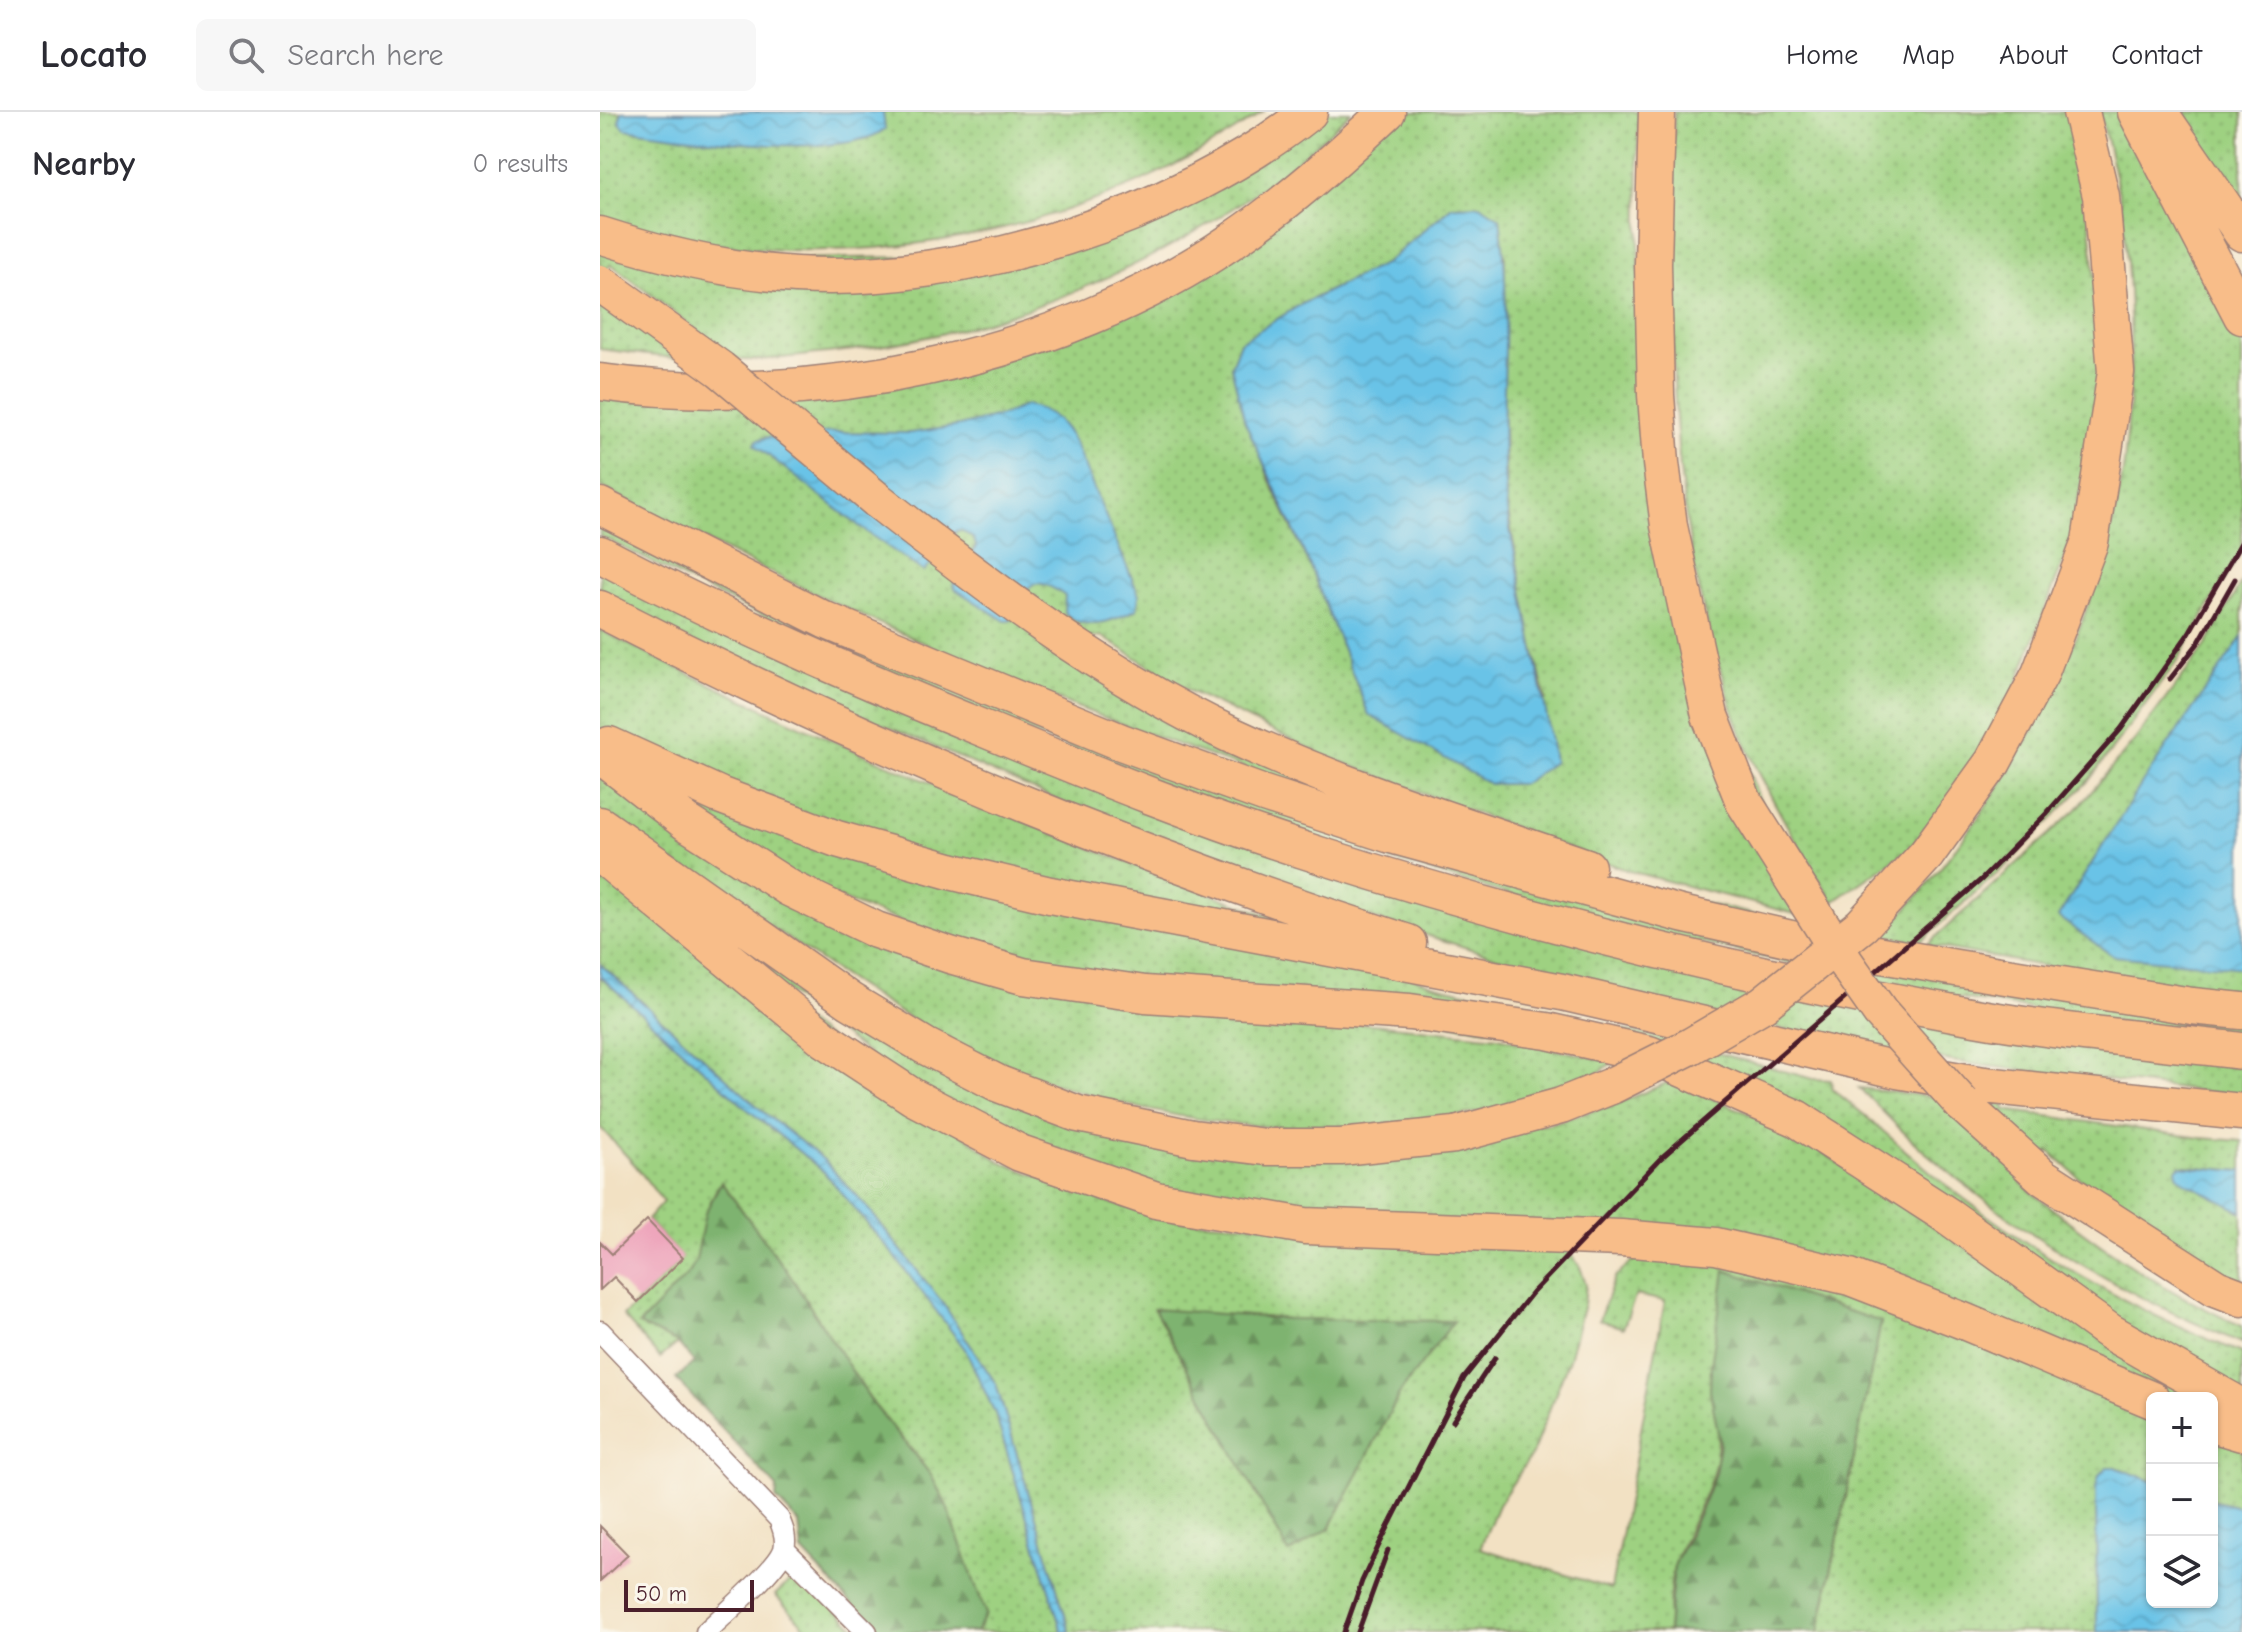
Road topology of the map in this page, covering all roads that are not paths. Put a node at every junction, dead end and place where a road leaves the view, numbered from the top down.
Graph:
1 (1309, 112) edge
2 (1387, 112) edge
3 (1657, 112) edge
4 (2081, 112) edge
5 (2136, 112) edge
6 (2159, 112) edge
7 (2242, 233) edge
8 (600, 235) edge
9 (600, 283) edge
10 (2238, 304) edge
11 (600, 362) edge
12 (879, 376) junction
13 (600, 382) edge
14 (744, 388) junction
15 (600, 506) edge
16 (600, 554) edge
17 (600, 609) edge
18 (600, 741) edge
19 (600, 755) edge
20 (600, 825) edge
21 (600, 854) edge
22 (1796, 940) junction
23 (1562, 992) junction
24 (2242, 1011) edge
25 (2242, 1051) edge
26 (2242, 1112) edge
27 (2242, 1298) edge
28 (601, 1335) edge
29 (2146, 1397) edge
30 (2242, 1407) edge
31 (2218, 1426) edge
32 (2242, 1433) edge
33 (784, 1549) junction
34 (706, 1632) edge
35 (867, 1632) edge

1 - 8 highway
2 - 12 highway
3 - 27 highway, bridge
4 - 20 highway, bridge
5 - 10 highway
6 - 7 highway
9 - 14 highway, bridge
11 - 12 highway
12 - 14 highway
13 - 14 highway
14 - 22 highway, bridge
15 - 22 highway
16 - 25 highway
17 - 23 highway
18 - 23 highway
19 - 30 highway
21 - 29 highway
22 - 24 highway
23 - 26 highway
28 - 33 street
31 - 32 highway
33 - 34 street
33 - 35 street

